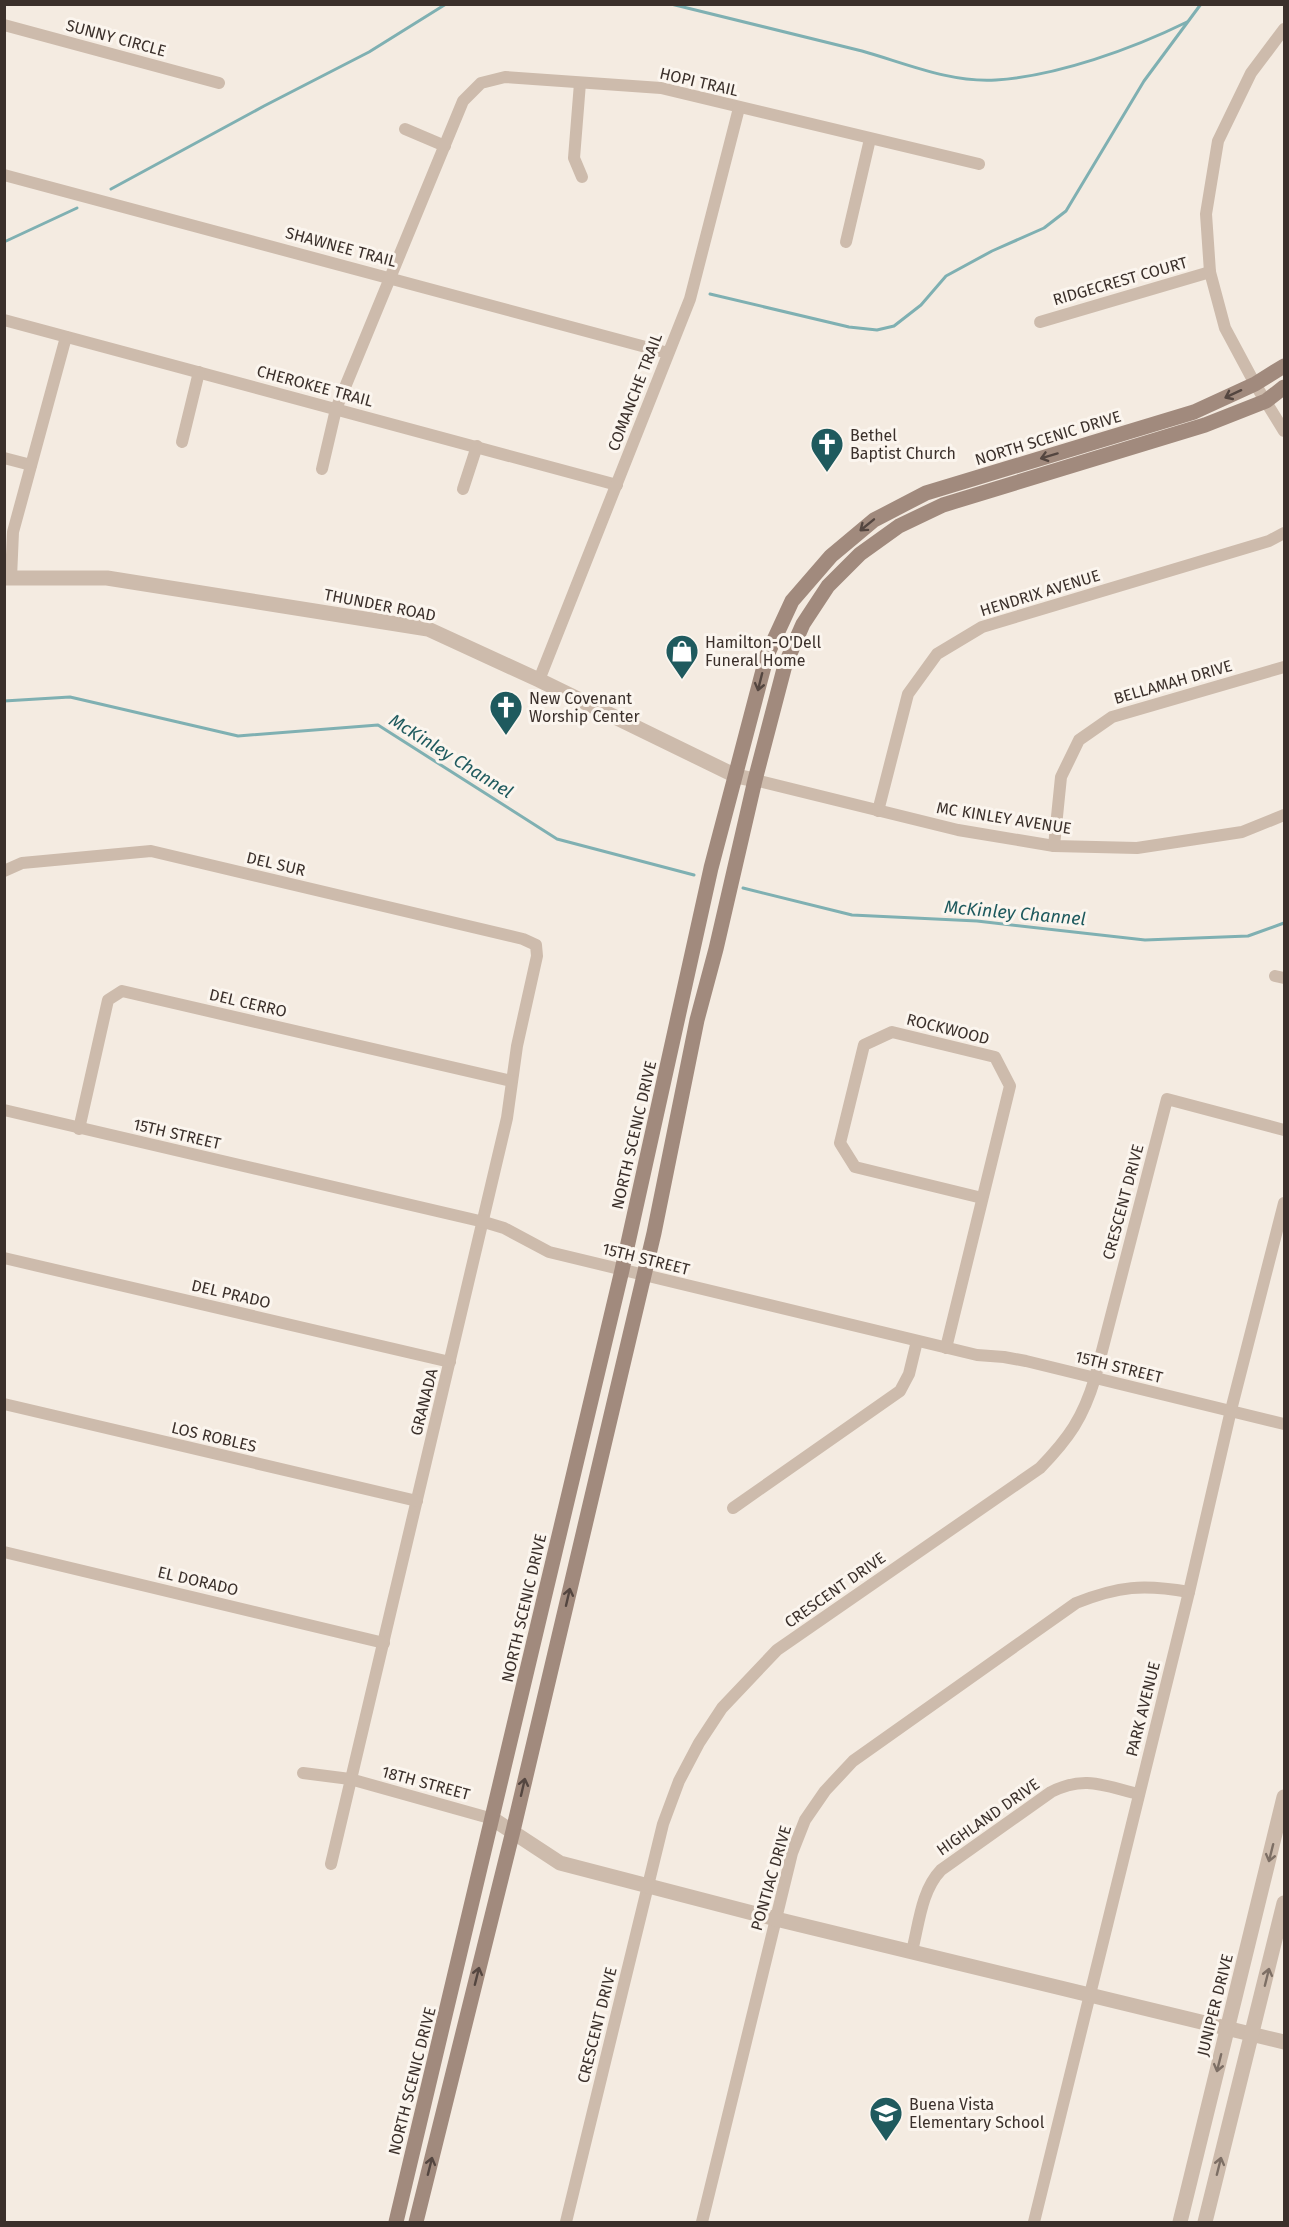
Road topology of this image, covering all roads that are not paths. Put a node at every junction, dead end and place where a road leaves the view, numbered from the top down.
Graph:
1 (4, 25) edge
2 (1284, 29) edge
3 (219, 83) dead end
4 (580, 83) junction
5 (740, 108) junction
6 (405, 129) dead end
7 (870, 139) junction
8 (445, 146) junction
9 (979, 164) dead end
10 (4, 175) edge
11 (582, 177) dead end
12 (846, 242) dead end
13 (1210, 272) junction
14 (391, 277) junction
15 (4, 320) edge
16 (1040, 322) dead end
17 (66, 337) junction
18 (668, 353) junction
19 (1284, 366) edge
20 (199, 372) junction
21 (1255, 384) junction
22 (1284, 387) edge
23 (1266, 401) junction
24 (336, 409) junction
25 (1284, 430) edge
26 (182, 442) dead end
27 (477, 446) junction
28 (4, 458) edge
29 (31, 465) junction
30 (322, 469) dead end
31 (1000, 471) junction
32 (617, 485) junction
33 (1005, 487) junction
34 (463, 489) dead end
35 (1284, 533) edge
36 (8, 578) edge
37 (1284, 667) edge
38 (538, 680) junction
39 (736, 776) junction
40 (755, 780) junction
41 (878, 811) junction
42 (1284, 815) edge
43 (1054, 846) junction
44 (4, 871) edge
45 (536, 945) joint
46 (680, 1016) junction
47 (697, 1020) junction
48 (511, 1081) junction
49 (4, 1110) edge
50 (79, 1129) junction
51 (1284, 1130) edge
52 (982, 1198) junction
53 (1284, 1203) edge
54 (484, 1222) junction
55 (4, 1258) edge
56 (622, 1270) junction
57 (644, 1275) junction
58 (917, 1341) junction
59 (946, 1348) junction
60 (450, 1362) junction
61 (1095, 1378) junction
62 (4, 1404) edge
63 (1231, 1410) junction
64 (1284, 1424) edge
65 (417, 1501) junction
66 (733, 1508) dead end
67 (4, 1552) edge
68 (1189, 1592) junction
69 (384, 1643) junction
70 (303, 1773) dead end
71 (350, 1779) junction
72 (1139, 1794) junction
73 (1284, 1797) edge
74 (493, 1819) junction
75 (513, 1831) junction
76 (332, 1864) dead end
77 (648, 1886) junction
78 (1284, 1903) edge
79 (776, 1919) junction
80 (912, 1951) junction
81 (1089, 1995) junction
82 (1228, 2028) junction
83 (1253, 2034) junction
84 (1284, 2042) edge
85 (706, 2222) edge
86 (396, 2223) edge
87 (416, 2223) edge
88 (566, 2223) edge
89 (1034, 2223) edge
90 (1180, 2223) edge
91 (1205, 2223) edge

1 - 3 street, SUNNY CIRCLE
2 - 13 street
4 - 5 street, HOPI TRAIL
4 - 8 street, HOPI TRAIL
4 - 11 street
5 - 7 street, HOPI TRAIL
5 - 18 street, COMANCHE TRAIL
6 - 8 street
7 - 9 street, HOPI TRAIL
7 - 12 street
8 - 14 street, HOPI TRAIL
10 - 14 street, SHAWNEE TRAIL
13 - 16 street, RIDGECREST COURT
13 - 21 street
14 - 18 street, SHAWNEE TRAIL
14 - 24 street, HOPI TRAIL
15 - 17 street, CHEROKEE TRAIL
17 - 20 street, CHEROKEE TRAIL
17 - 29 street
18 - 32 street, COMANCHE TRAIL
19 - 21 main road, NORTH SCENIC DRIVE
20 - 24 street, CHEROKEE TRAIL
20 - 26 street
21 - 23 street
21 -> 31 main road, NORTH SCENIC DRIVE
22 - 23 main road, NORTH SCENIC DRIVE
23 - 25 street
23 - 33 main road, NORTH SCENIC DRIVE
24 - 27 street, CHEROKEE TRAIL
24 - 30 street, HOPI TRAIL
27 - 32 street, CHEROKEE TRAIL
27 - 34 street
28 - 29 street
29 - 36 street
31 - 33 street
31 -> 39 main road, NORTH SCENIC DRIVE
32 - 38 street, COMANCHE TRAIL
33 - 40 main road, NORTH SCENIC DRIVE
35 - 41 street, HENDRIX AVENUE
36 - 38 street, THUNDER ROAD
37 - 43 street, BELLAMAH DRIVE
38 - 39 street, THUNDER ROAD
39 - 40 street, THUNDER ROAD
39 - 46 main road, NORTH SCENIC DRIVE
40 - 41 street, MC KINLEY AVENUE
40 - 47 main road, NORTH SCENIC DRIVE
41 - 43 street, MC KINLEY AVENUE
42 - 43 street, MC KINLEY AVENUE
44 - 45 street, DEL SUR
45 - 48 street, GRANADA
46 - 47 street
46 - 56 main road, NORTH SCENIC DRIVE
47 - 57 main road, NORTH SCENIC DRIVE
48 - 50 street, DEL CERRO
48 - 54 street, GRANADA
49 - 50 street, 15TH STREET
50 - 54 street, 15TH STREET
51 - 61 street, CRESCENT DRIVE
52 - 52 street, ROCKWOOD
52 - 59 street, ROCKWOOD
53 - 63 street, PARK AVENUE
54 - 56 street, 15TH STREET
54 - 60 street, GRANADA
55 - 60 street, DEL PRADO
56 - 57 street, 15TH STREET
56 - 74 main road, NORTH SCENIC DRIVE
57 - 58 street, 15TH STREET
75 -> 57 main road, NORTH SCENIC DRIVE
58 - 59 street, 15TH STREET
58 - 66 street
59 - 61 street, 15TH STREET
60 - 65 street, GRANADA
61 - 63 street, 15TH STREET
61 - 77 street, CRESCENT DRIVE
62 - 65 street, LOS ROBLES
63 - 64 street, 15TH STREET
63 - 68 street, PARK AVENUE
65 - 69 street, GRANADA
67 - 69 street, EL DORADO
68 - 72 street, PARK AVENUE
68 - 79 street, PONTIAC DRIVE
69 - 71 street, GRANADA
70 - 71 street, 18TH STREET
71 - 74 street, 18TH STREET
71 - 76 street, GRANADA
72 - 80 street, HIGHLAND DRIVE
72 - 81 street, PARK AVENUE
73 -> 82 street, JUNIPER DRIVE
74 - 75 street
74 - 86 main road, NORTH SCENIC DRIVE
75 - 77 street
87 -> 75 main road, NORTH SCENIC DRIVE
77 - 79 street
77 - 88 street, CRESCENT DRIVE
83 -> 78 street
79 - 80 street
79 - 85 street, PONTIAC DRIVE
80 - 81 street
81 - 82 street
81 - 89 street, PARK AVENUE
82 - 83 street
82 -> 90 street, JUNIPER DRIVE
83 - 84 street
91 -> 83 street

